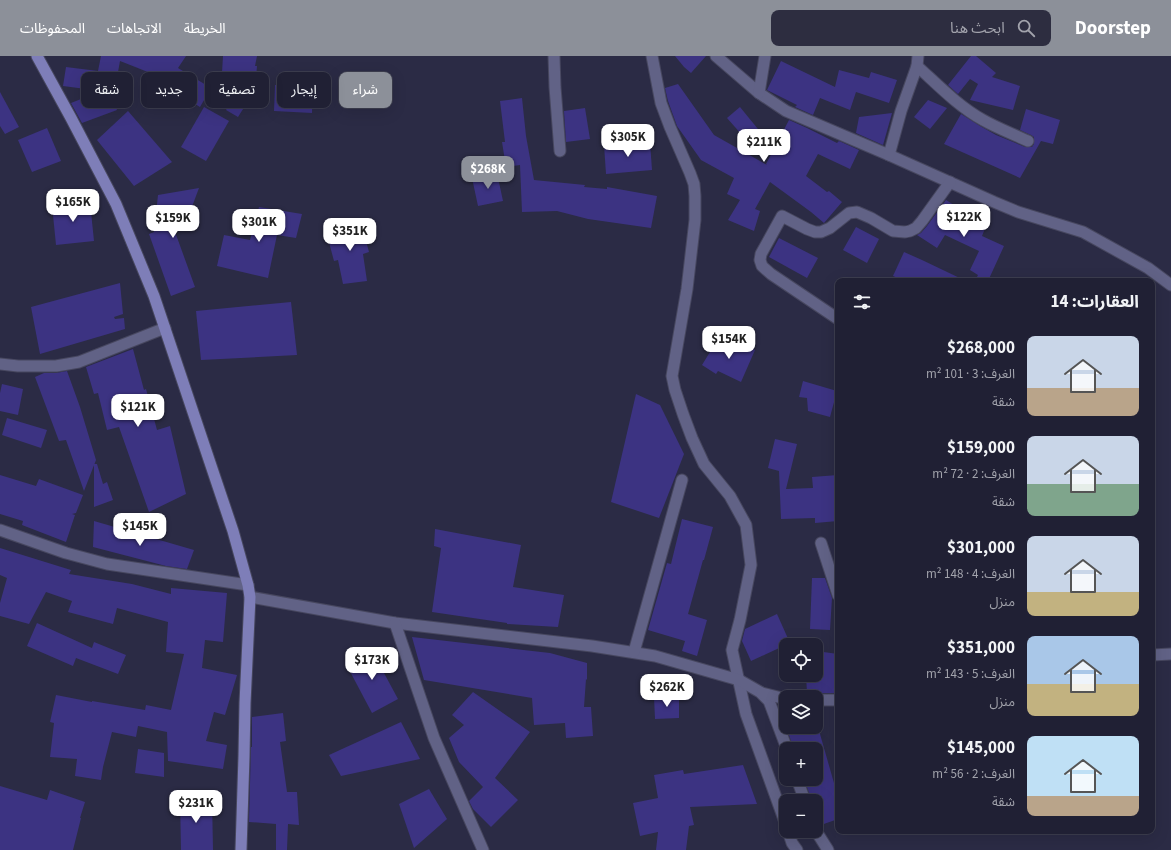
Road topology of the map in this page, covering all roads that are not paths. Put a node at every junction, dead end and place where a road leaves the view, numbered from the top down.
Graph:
1 (37, 56) edge
2 (554, 56) edge
3 (652, 56) edge
4 (716, 56) edge
5 (765, 56) edge
6 (918, 61) edge
7 (759, 92) junction
8 (1028, 141) dead end
9 (560, 151) dead end
10 (889, 155) junction
11 (950, 182) junction
12 (1171, 285) edge
13 (835, 317) edge
14 (165, 328) junction
15 (0, 364) edge
16 (682, 480) dead end
17 (0, 530) edge
18 (821, 544) dead end
19 (248, 585) junction
20 (835, 586) edge
21 (250, 597) junction
22 (395, 623) junction
23 (634, 652) junction
24 (1171, 654) edge
25 (1155, 655) edge
26 (739, 680) junction
27 (760, 692) junction
28 (779, 697) edge
29 (823, 700) edge
30 (835, 700) edge
31 (784, 742) edge
32 (779, 806) edge
33 (791, 838) edge
34 (820, 838) edge
35 (241, 850) edge
36 (482, 850) edge
37 (797, 850) edge
38 (828, 850) edge

1 - 14 main road
2 - 9 street
3 - 26 street
4 - 7 street
5 - 7 street
6 - 8 street
6 - 10 street
7 - 10 street
10 - 11 street
11 - 12 street
11 - 13 street
14 - 15 street
14 - 19 main road
16 - 23 street
17 - 19 street
18 - 20 street
19 - 21 main road
21 - 22 street
21 - 35 main road
22 - 23 street
22 - 36 street
23 - 26 street
24 - 25 street
26 - 27 street
26 - 32 street
27 - 28 street
27 - 31 street
29 - 30 street
33 - 37 street
34 - 38 street

